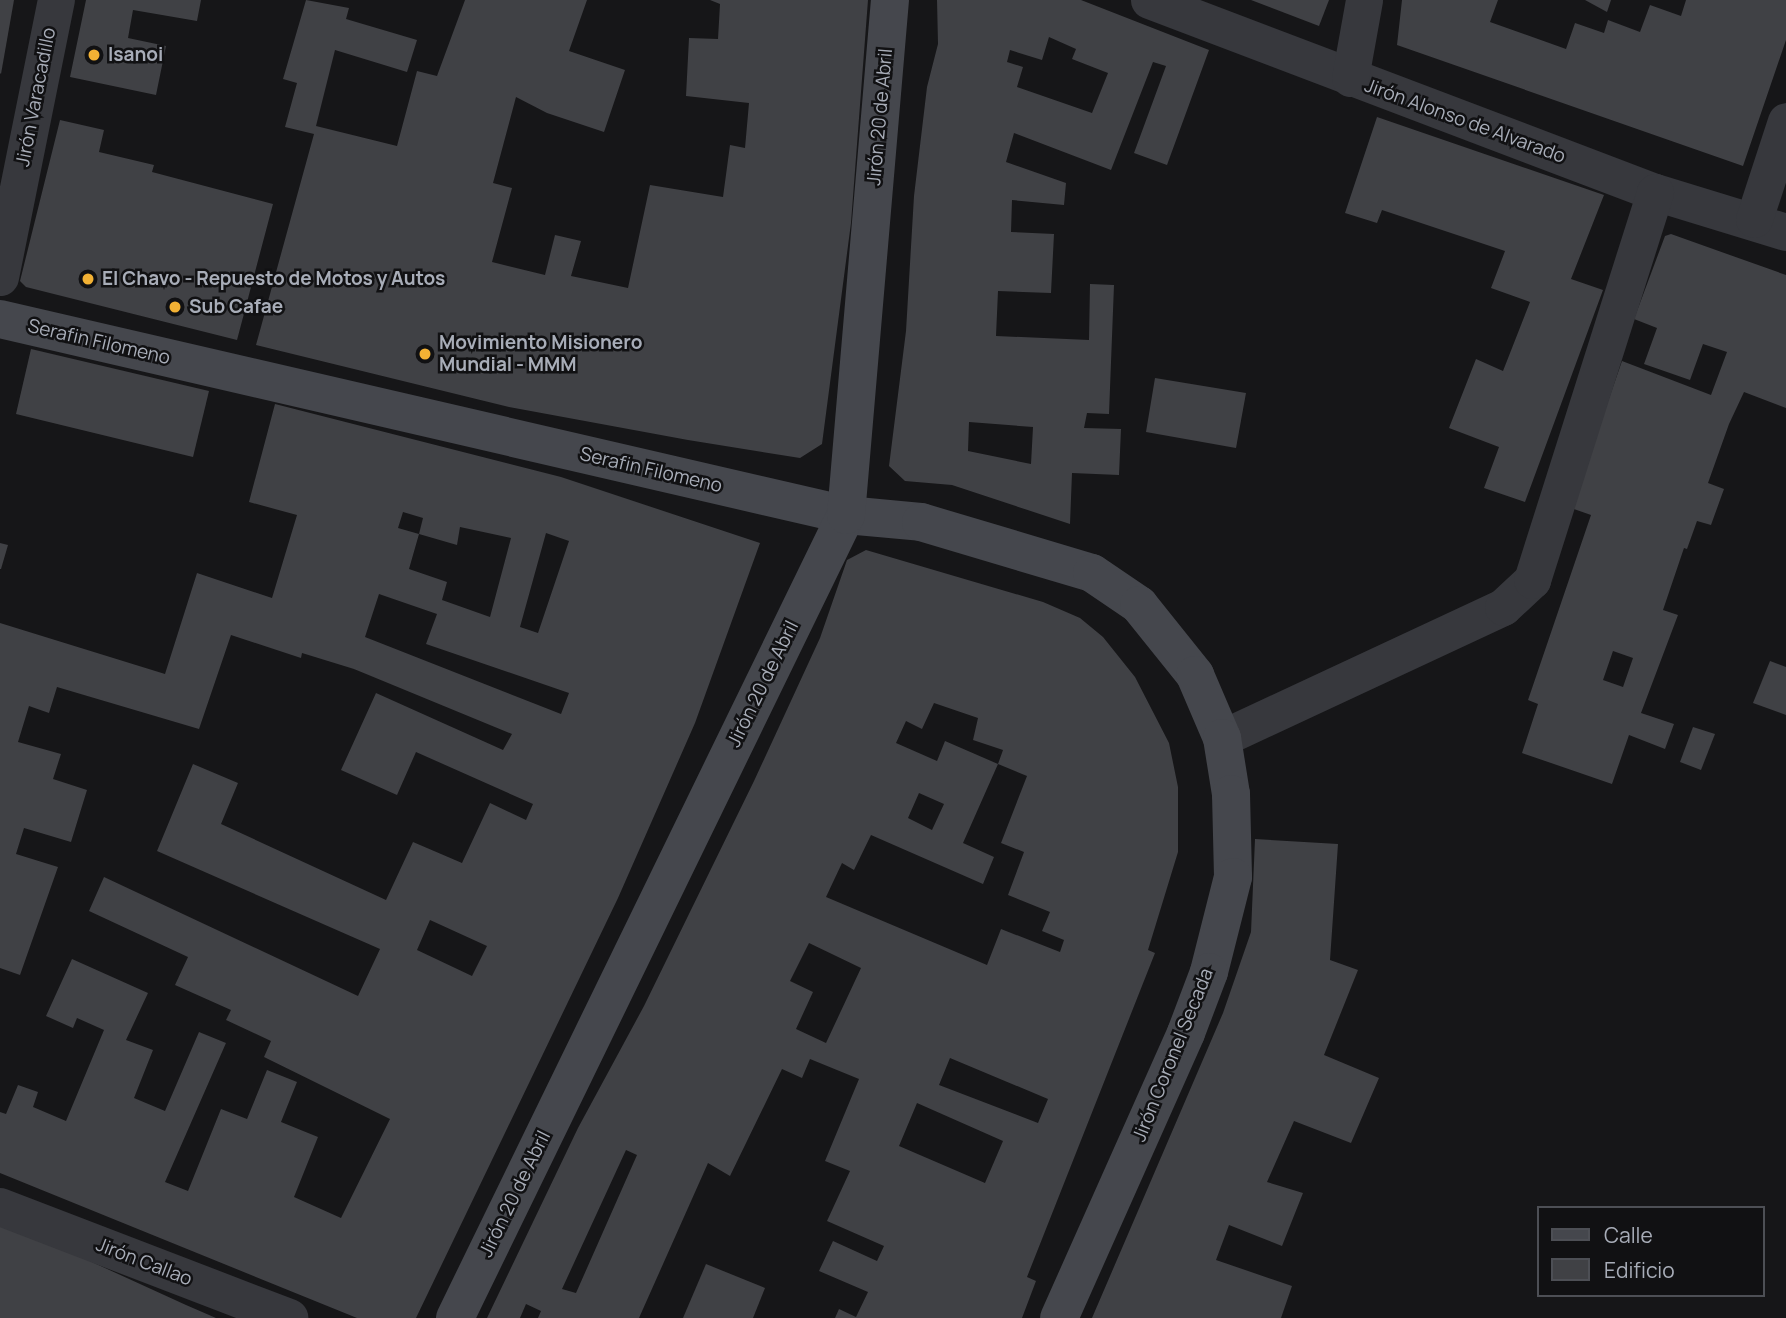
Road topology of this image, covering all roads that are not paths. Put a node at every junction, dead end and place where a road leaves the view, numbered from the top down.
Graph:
1 (56, 0) edge
2 (890, 0) edge
3 (1149, 0) edge
4 (1364, 0) edge
5 (1350, 78) junction
6 (1786, 121) edge
7 (1656, 192) junction
8 (1770, 225) edge
9 (0, 277) edge
10 (0, 319) edge
11 (846, 515) junction
12 (1222, 738) junction
13 (0, 1207) edge
14 (289, 1318) edge
15 (455, 1318) edge
16 (1059, 1318) edge

1 - 9 street, Jirón Varacadillo
2 - 11 main road, Jirón 20 de Abril
3 - 5 street, Jirón Alonso de Alvarado
4 - 5 street
5 - 7 street, Jirón Alonso de Alvarado
6 - 8 street
7 - 8 street, Jirón Alonso de Alvarado
7 - 12 street
10 - 11 main road, Serafin Filomeno
11 - 12 main road, Serafin Filomeno
11 - 15 main road, Jirón 20 de Abril
12 - 16 main road, Jirón Coronel Secada
13 - 14 street, Jirón Callao

